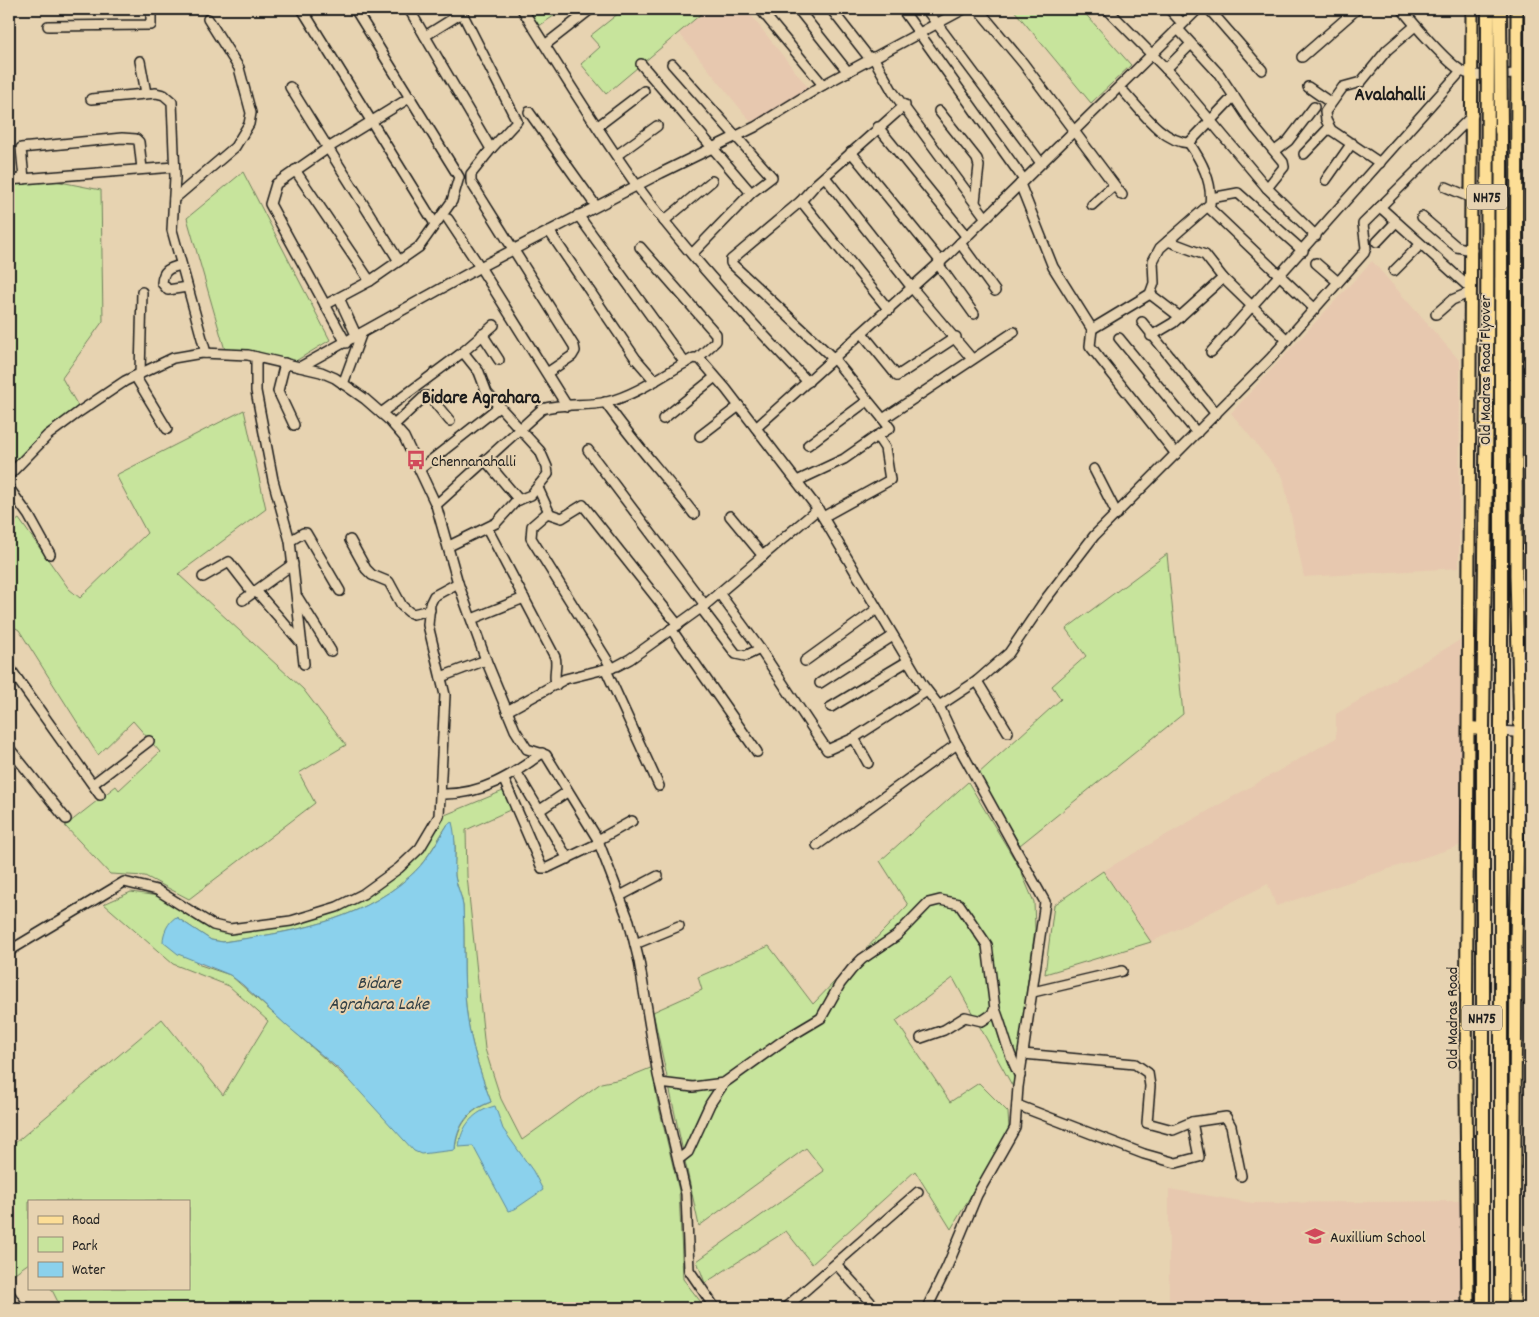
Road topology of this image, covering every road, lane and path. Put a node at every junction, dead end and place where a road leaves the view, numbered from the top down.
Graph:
1 (152, 9) edge
2 (302, 9) edge
3 (355, 9) edge
4 (409, 9) edge
5 (522, 9) edge
6 (591, 9) edge
7 (760, 9) edge
8 (798, 9) edge
9 (831, 9) edge
10 (902, 9) edge
11 (926, 9) edge
12 (964, 9) edge
13 (978, 9) edge
14 (1107, 9) edge
15 (1169, 9) edge
16 (1198, 9) edge
17 (1209, 9) edge
18 (1341, 9) edge
19 (1357, 9) edge
20 (1402, 9) edge
21 (1472, 9) edge
22 (1488, 9) edge
23 (1500, 9) edge
24 (1517, 9) edge
25 (461, 11) edge
26 (1347, 17) junction
27 (208, 19) dead end
28 (938, 24) junction
29 (48, 26) dead end
30 (1180, 26) junction
31 (1415, 26) junction
32 (921, 32) junction
33 (425, 36) junction
34 (1192, 44) junction
35 (545, 45) junction
36 (1150, 54) junction
37 (872, 58) junction
38 (1302, 58) dead end
39 (140, 61) dead end
40 (641, 64) dead end
41 (672, 64) dead end
42 (1166, 70) junction
43 (1262, 70) dead end
44 (848, 72) junction
45 (1467, 73) junction
46 (1516, 74) junction
47 (823, 85) junction
48 (290, 87) dead end
49 (1308, 87) dead end
50 (644, 90) dead end
51 (1124, 92) dead end
52 (146, 93) junction
53 (1234, 96) junction
54 (410, 97) junction
55 (91, 99) dead end
56 (1331, 103) junction
57 (904, 105) junction
58 (1314, 107) dead end
59 (939, 111) dead end
60 (529, 112) dead end
61 (1473, 115) junction
62 (372, 121) junction
63 (1211, 121) junction
64 (598, 126) junction
65 (657, 126) dead end
66 (878, 128) junction
67 (1331, 130) junction
68 (1073, 132) junction
69 (736, 136) junction
70 (1190, 143) junction
71 (1352, 143) junction
72 (328, 148) junction
73 (491, 148) junction
74 (711, 148) junction
75 (1274, 151) junction
76 (851, 152) junction
77 (1304, 154) dead end
78 (617, 155) junction
79 (1041, 164) junction
80 (1380, 164) junction
81 (174, 167) junction
82 (142, 169) junction
83 (295, 170) junction
84 (825, 177) junction
85 (24, 179) junction
86 (9, 180) edge
87 (1326, 180) dead end
88 (712, 181) dead end
89 (1022, 182) junction
90 (1114, 185) junction
91 (637, 186) junction
92 (1446, 187) dead end
93 (1267, 188) junction
94 (751, 193) junction
95 (1122, 196) dead end
96 (174, 198) junction
97 (1211, 198) junction
98 (1472, 198) junction
99 (801, 201) junction
100 (975, 202) junction
101 (1092, 205) dead end
102 (596, 206) junction
103 (1208, 207) junction
104 (1380, 208) junction
105 (578, 215) junction
106 (1422, 217) dead end
107 (986, 218) junction
108 (448, 219) dead end
109 (664, 221) junction
110 (1396, 222) junction
111 (435, 224) junction
112 (549, 231) junction
113 (1316, 236) junction
114 (964, 240) junction
115 (1168, 242) junction
116 (1377, 242) dead end
117 (1420, 245) junction
118 (640, 247) dead end
119 (512, 250) junction
120 (1472, 250) junction
121 (1303, 251) junction
122 (692, 254) junction
123 (400, 261) junction
124 (940, 263) junction
125 (1316, 263) dead end
126 (181, 265) junction
127 (480, 268) junction
128 (1394, 271) dead end
129 (1280, 277) junction
130 (1223, 278) junction
131 (370, 281) junction
132 (1338, 282) junction
133 (187, 287) junction
134 (913, 288) junction
135 (995, 291) dead end
136 (1471, 291) junction
137 (142, 292) dead end
138 (1150, 294) junction
139 (338, 298) junction
140 (325, 305) junction
141 (1252, 306) junction
142 (1314, 309) junction
143 (888, 310) junction
144 (974, 314) dead end
145 (1436, 314) dead end
146 (1180, 317) junction
147 (1142, 322) dead end
148 (494, 325) dead end
149 (1092, 329) junction
150 (1014, 332) dead end
151 (862, 333) junction
152 (482, 334) junction
153 (359, 336) junction
154 (1151, 336) junction
155 (956, 338) junction
156 (1119, 338) dead end
157 (1287, 340) junction
158 (346, 342) junction
159 (463, 352) junction
160 (1211, 352) dead end
161 (206, 353) junction
162 (256, 357) junction
163 (698, 358) junction
164 (834, 359) junction
165 (972, 359) junction
166 (499, 360) dead end
167 (685, 363) junction
168 (285, 364) junction
169 (300, 367) junction
170 (546, 373) junction
171 (137, 375) junction
172 (715, 377) junction
173 (655, 381) junction
174 (808, 382) junction
175 (343, 384) junction
176 (867, 401) junction
177 (605, 402) junction
178 (500, 406) junction
179 (567, 406) junction
180 (739, 406) junction
181 (381, 413) junction
182 (1216, 414) junction
183 (663, 419) dead end
184 (883, 419) junction
185 (450, 421) dead end
186 (294, 425) dead end
187 (394, 425) junction
188 (522, 428) junction
189 (756, 428) junction
190 (166, 429) dead end
191 (1197, 433) junction
192 (700, 436) dead end
193 (877, 436) junction
194 (808, 445) dead end
195 (588, 450) dead end
196 (1176, 454) junction
197 (485, 460) junction
198 (420, 469) junction
199 (1094, 469) dead end
200 (9, 475) edge
201 (797, 481) junction
202 (9, 488) edge
203 (538, 488) junction
204 (519, 500) junction
205 (436, 506) junction
206 (818, 509) junction
207 (549, 512) junction
208 (694, 514) dead end
209 (1117, 514) junction
210 (730, 516) dead end
211 (823, 517) junction
212 (487, 528) junction
213 (350, 540) dead end
214 (290, 541) junction
215 (449, 546) junction
216 (50, 554) dead end
217 (763, 556) junction
218 (294, 564) junction
219 (203, 577) dead end
220 (458, 583) junction
221 (340, 591) dead end
222 (255, 592) junction
223 (718, 593) junction
224 (296, 596) junction
225 (524, 598) junction
226 (243, 600) dead end
227 (703, 606) junction
228 (877, 609) junction
229 (430, 610) junction
230 (472, 620) junction
231 (674, 627) junction
232 (893, 636) junction
233 (302, 644) junction
234 (760, 649) junction
235 (331, 651) dead end
236 (486, 660) junction
237 (804, 661) dead end
238 (908, 661) junction
239 (304, 664) dead end
240 (9, 667) edge
241 (609, 669) junction
242 (441, 677) junction
243 (977, 681) junction
244 (820, 683) dead end
245 (556, 685) junction
246 (1518, 690) junction
247 (1530, 690) edge
248 (927, 691) junction
249 (939, 706) junction
250 (831, 707) dead end
251 (507, 711) junction
252 (1469, 728) junction
253 (1483, 729) junction
254 (1500, 731) junction
255 (1008, 732) dead end
256 (1525, 732) edge
257 (854, 738) junction
258 (149, 741) dead end
259 (957, 744) junction
260 (9, 748) edge
261 (757, 752) dead end
262 (542, 753) junction
263 (868, 763) dead end
264 (517, 773) junction
265 (504, 780) junction
266 (93, 784) junction
267 (659, 786) dead end
268 (568, 792) junction
269 (442, 794) junction
270 (100, 795) dead end
271 (540, 810) junction
272 (66, 819) dead end
273 (632, 821) dead end
274 (599, 842) junction
275 (817, 845) dead end
276 (568, 858) junction
277 (658, 876) dead end
278 (620, 896) junction
279 (679, 926) dead end
280 (635, 944) junction
281 (9, 951) edge
282 (1122, 971) dead end
283 (1033, 992) junction
284 (995, 1009) junction
285 (921, 1038) dead end
286 (1024, 1054) junction
287 (1020, 1076) junction
288 (660, 1083) junction
289 (724, 1084) junction
290 (1017, 1105) junction
291 (1192, 1122) junction
292 (679, 1159) junction
293 (1242, 1176) dead end
294 (918, 1192) dead end
295 (836, 1264) junction
296 (9, 1293) edge
297 (873, 1305) dead end
298 (19, 1308) edge
299 (716, 1308) edge
300 (785, 1308) edge
301 (926, 1308) edge
302 (1468, 1308) edge
303 (1483, 1308) edge
304 (1501, 1308) edge
305 (1514, 1308) edge

1 - 29 street
2 - 62 street
3 - 54 street
4 - 33 street
5 - 35 street
6 - 35 street
7 - 47 street
8 - 44 street
9 - 37 street
10 - 32 street
11 - 28 street
12 - 28 street
13 - 68 street
14 - 36 street
15 - 30 street
16 - 30 street
17 - 43 street
18 - 26 street
19 - 26 street
20 - 31 street
21 - 45 main road, Old Madras Road
22 - 253 highway, Old Madras Road Flyover / NH75, bridge
23 - 254 highway, Old Madras Road Flyover / NH75, bridge
24 - 46 main road
25 - 33 street
25 - 73 street
26 - 38 street
27 - 96 street
28 - 32 street
28 - 79 street
30 - 34 street
30 - 36 street
31 - 45 street
31 - 56 street
32 - 37 street
32 - 89 street
33 - 73 street
34 - 42 street
34 - 53 street
35 - 64 street
36 - 42 street
36 - 68 street
37 - 44 street
37 - 57 street
39 - 52 street
40 - 74 street
41 - 69 street
42 - 63 street
44 - 47 street
45 - 46 street
45 - 61 main road, Old Madras Road
45 - 80 street
46 - 246 main road
47 - 69 street
48 - 72 street
49 - 56 street
50 - 64 street
51 - 70 street
52 - 55 street
52 - 81 street
53 - 63 street
53 - 75 street
54 - 62 street
54 - 111 street
56 - 67 street
57 - 66 street
57 - 100 street
58 - 75 street
59 - 100 street
60 - 102 street
61 - 98 main road, Old Madras Road
61 - 104 street
62 - 72 street
62 - 111 street
63 - 70 street
63 - 93 street
64 - 78 street
65 - 78 street
66 - 76 street
66 - 114 street
67 - 71 street
67 - 77 street
68 - 79 street
68 - 90 street
69 - 74 street
69 - 94 street
70 - 97 street
71 - 80 street
71 - 87 street
72 - 83 street
72 - 123 street
73 - 119 street
74 - 91 street
74 - 94 street
75 - 93 street
76 - 84 street
76 - 124 street
78 - 91 street
79 - 89 street
80 - 113 street
81 - 82 street
81 - 96 street
82 - 85 street
82 - 85 street
83 - 131 street
83 - 140 street
84 - 99 street
84 - 134 street
85 - 86 street
88 - 109 street
89 - 107 street
89 - 149 street
90 - 95 street
90 - 101 street
91 - 102 street
91 - 109 street
92 - 98 street
93 - 113 street
94 - 122 street
96 - 126 street
97 - 103 street
97 - 121 street
98 - 120 main road, Old Madras Road
99 - 143 street
99 - 164 street
100 - 107 street
102 - 105 street
103 - 115 street
103 - 129 street
104 - 110 street
104 - 132 street
105 - 112 street
105 - 167 street
106 - 120 street
107 - 114 street
108 - 127 street
109 - 122 street
110 - 116 street
110 - 117 street
111 - 123 street
112 - 119 street
112 - 173 street
113 - 121 street
114 - 124 street
114 - 135 street
115 - 130 street
115 - 138 street
117 - 128 street
117 - 136 street
118 - 163 street
119 - 127 street
119 - 170 street
120 - 136 main road, Old Madras Road
121 - 129 street
122 - 174 street
123 - 131 street
124 - 134 street
124 - 144 street
125 - 132 street
126 - 133 street
126 - 133 street
127 - 153 street
127 - 170 street
129 - 141 street
129 - 142 street
130 - 141 street
130 - 146 street
131 - 139 street
132 - 142 street
133 - 161 street
134 - 143 street
134 - 155 street
136 - 145 street
136 - 252 main road, Old Madras Road
137 - 171 street
138 - 146 street
138 - 149 street
139 - 140 street
139 - 153 street
140 - 158 street
141 - 157 street
141 - 160 street
142 - 157 street
143 - 151 street
146 - 154 street
147 - 154 street
148 - 152 street
149 - 196 street
150 - 165 street
151 - 155 street
151 - 164 street
152 - 159 street
152 - 166 street
153 - 158 street
153 - 175 street
154 - 182 street
155 - 165 street
156 - 191 street
157 - 182 street
158 - 169 street
159 - 178 street
159 - 181 street
161 - 162 street
161 - 171 street
162 - 168 street
162 - 214 street
163 - 167 street
163 - 172 street
164 - 174 street
164 - 176 street
165 - 184 street
167 - 173 street
168 - 169 street
168 - 186 street
169 - 175 street
170 - 179 street
171 - 190 street
171 - 200 street
172 - 180 street
172 - 183 street
173 - 177 street
174 - 189 street
175 - 181 street
176 - 184 street
176 - 194 street
177 - 179 street
177 - 208 street
178 - 188 street
178 - 198 street
179 - 188 street
180 - 189 street
180 - 192 street
181 - 187 street
182 - 191 street
184 - 193 street
185 - 187 street
187 - 198 street
188 - 197 street
188 - 203 street
189 - 201 street
191 - 196 street
193 - 201 street
193 - 211 street
195 - 227 street
196 - 209 street
197 - 204 street
197 - 205 street
198 - 205 street
199 - 209 street
201 - 206 street
202 - 216 street
203 - 204 street
203 - 207 street
204 - 212 street
205 - 215 street
206 - 211 street
206 - 217 street
207 - 231 street
207 - 241 street
209 - 243 street
210 - 217 street
211 - 228 street
212 - 215 street
212 - 225 street
213 - 229 street
214 - 218 street
214 - 221 street
215 - 220 street
217 - 223 street
218 - 222 street
218 - 224 street
219 - 222 street
220 - 229 street
220 - 230 street
222 - 226 street
222 - 233 street
223 - 227 street
223 - 234 street
224 - 233 street
224 - 235 street
225 - 230 street
225 - 245 street
227 - 231 street
227 - 234 street
228 - 232 street
228 - 237 street
229 - 242 street
230 - 236 street
231 - 241 street
231 - 261 street
232 - 238 street
232 - 244 street
233 - 239 street
234 - 257 street
236 - 242 street
236 - 251 street
238 - 248 street
238 - 250 street
240 - 266 street
241 - 245 street
241 - 267 street
242 - 269 street
243 - 249 street
243 - 255 street
245 - 251 street
246 - 247 street
246 - 256 main road
248 - 249 street
248 - 257 street
249 - 259 street
251 - 262 street
252 - 253 highway
252 - 302 main road, Old Madras Road
253 - 303 highway, Old Madras Road / NH75
254 - 256 street
254 - 304 highway, NH75
256 - 305 main road
257 - 263 street
258 - 266 street
259 - 275 street
259 - 283 street
260 - 272 street
262 - 264 street
262 - 268 street
264 - 265 street
264 - 271 street
265 - 269 street
265 - 276 street
266 - 270 street
268 - 271 street
268 - 274 street
269 - 281 street
271 - 276 street
273 - 274 street
274 - 276 street
274 - 278 street
277 - 278 street
278 - 280 street
279 - 280 street
280 - 288 street
282 - 283 street
283 - 286 street
284 - 285 street
284 - 287 street
284 - 289 street
286 - 287 street
286 - 291 street
287 - 290 street
288 - 289 street
288 - 292 street
289 - 292 street
290 - 291 street
290 - 301 street
291 - 293 street
292 - 299 street
294 - 295 street
295 - 297 street
295 - 300 street
296 - 298 street

